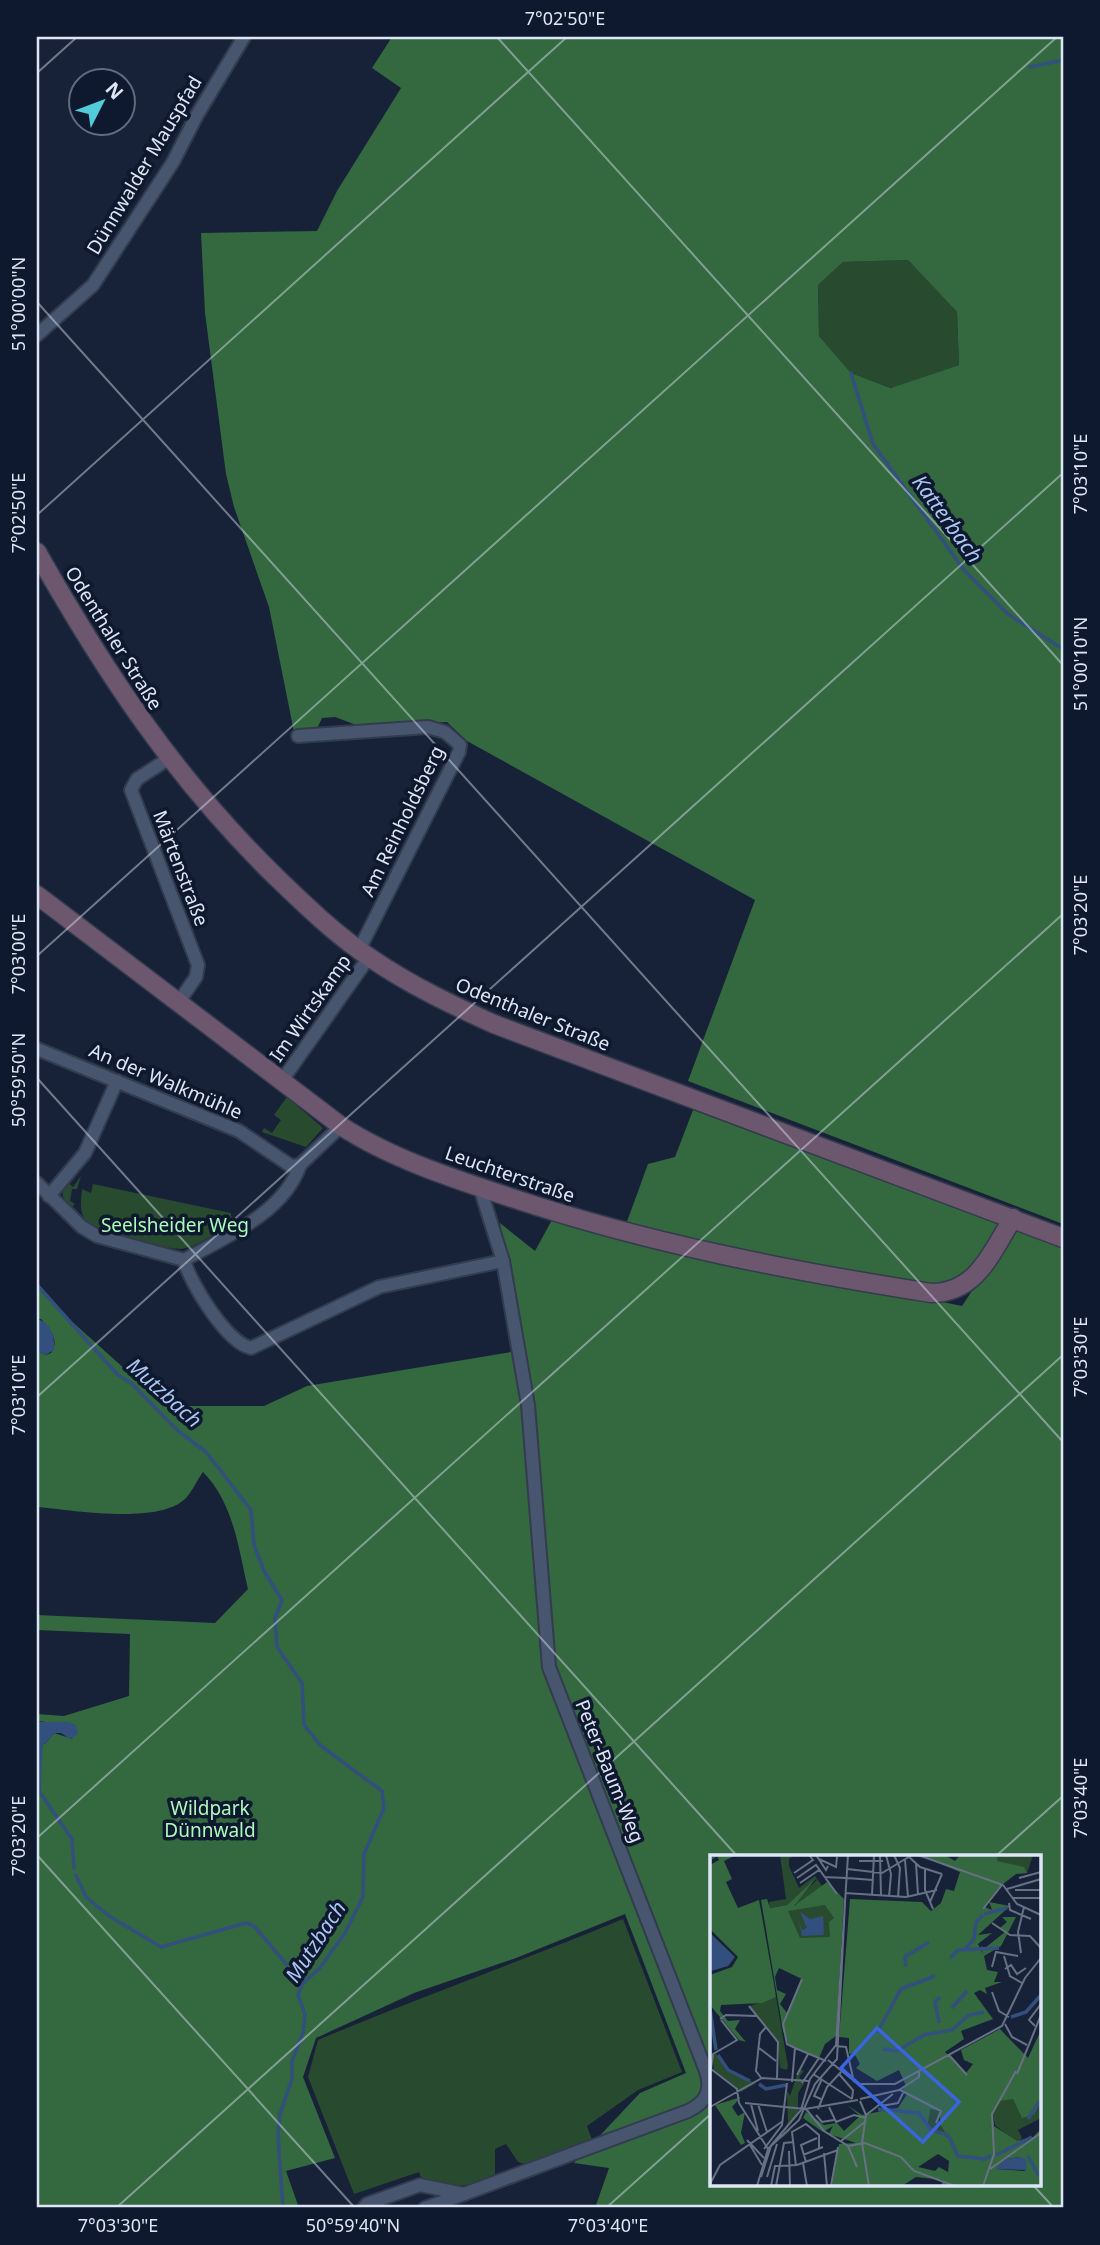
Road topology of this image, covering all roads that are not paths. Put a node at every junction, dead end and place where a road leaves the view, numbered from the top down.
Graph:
1 (244, 37) edge
2 (37, 335) edge
3 (37, 552) edge
4 (298, 736) dead end
5 (168, 759) junction
6 (37, 895) edge
7 (364, 954) junction
8 (178, 1003) junction
9 (37, 1049) edge
10 (117, 1081) junction
11 (281, 1082) junction
12 (341, 1126) junction
13 (300, 1165) junction
14 (37, 1183) edge
15 (480, 1188) junction
16 (50, 1196) junction
17 (1013, 1218) junction
18 (1063, 1238) edge
19 (184, 1260) junction
20 (503, 1261) junction
21 (464, 2194) junction
22 (364, 2208) edge
23 (425, 2208) edge

1 - 2 street, Dünnwalder Mauspfad
3 - 5 main road, Odenthaler Straße
4 - 7 street, Am Reinholdsberg
5 - 7 main road, Odenthaler Straße
5 - 8 street, Märtenstraße
6 - 8 main road, Leuchterstraße
7 - 11 street, Im Wirtskamp
7 - 17 main road, Odenthaler Straße
8 - 11 main road, Leuchterstraße
9 - 10 street, An der Walkmühle
10 - 13 street, An der Walkmühle
10 - 16 street
11 - 12 main road, Leuchterstraße
12 - 13 street
12 - 15 main road, Leuchterstraße
13 - 19 street
14 - 16 street
15 - 17 main road, Leuchterstraße
15 - 20 street, Peter-Baum-Weg
16 - 19 street
17 - 18 main road, Odenthaler Straße
19 - 20 street
20 - 21 street, Peter-Baum-Weg
21 - 22 street
21 - 23 street, Peter-Baum-Weg

